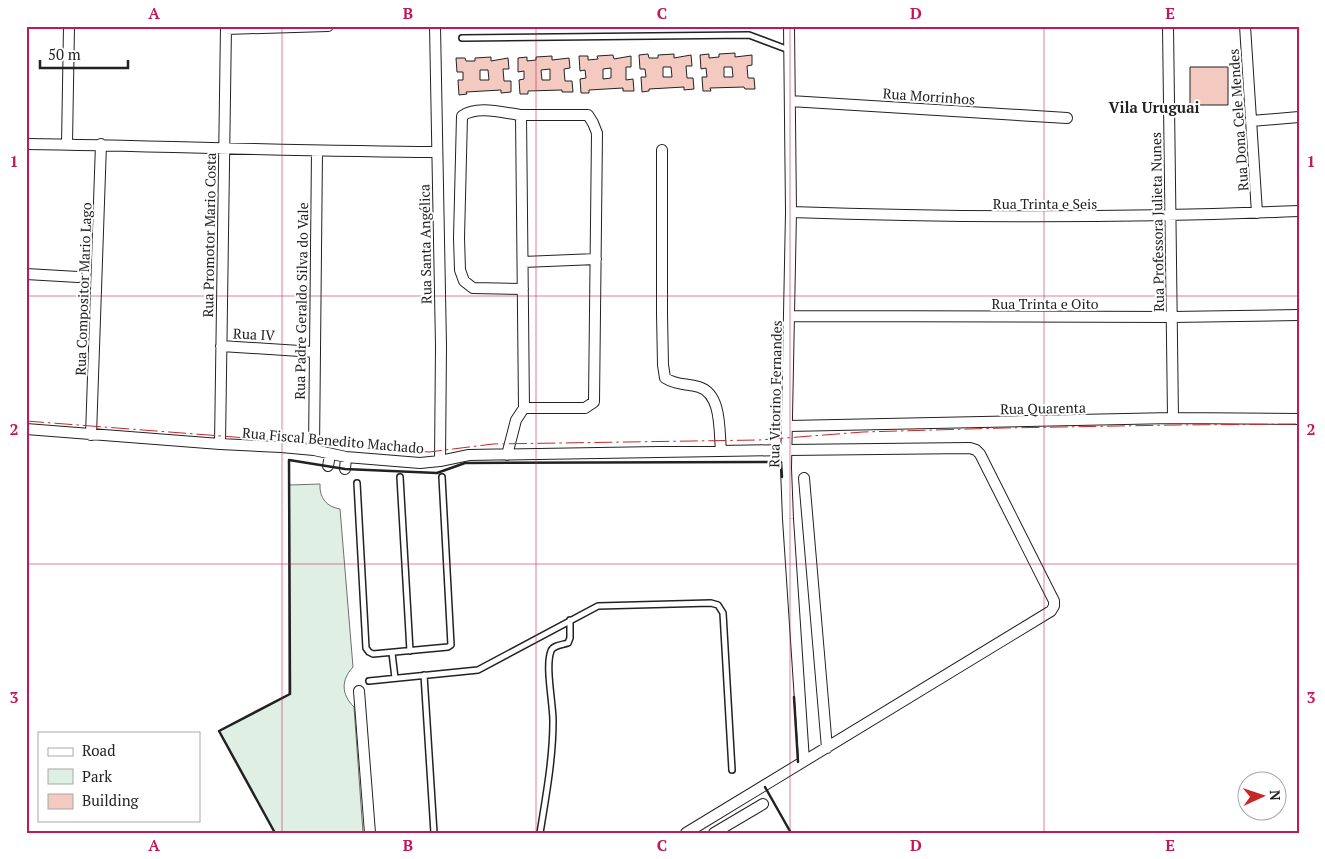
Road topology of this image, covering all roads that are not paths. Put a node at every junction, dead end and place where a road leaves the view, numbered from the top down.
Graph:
1 (69, 26) edge
2 (328, 26) edge
3 (435, 26) edge
4 (789, 26) edge
5 (1168, 26) edge
6 (1245, 26) edge
7 (226, 28) edge
8 (462, 38) dead end
9 (790, 51) junction
10 (790, 101) junction
11 (521, 115) junction
12 (1299, 117) edge
13 (1067, 118) dead end
14 (1252, 120) junction
15 (26, 144) edge
16 (67, 144) junction
17 (101, 144) junction
18 (224, 148) junction
19 (662, 150) dead end
20 (316, 151) junction
21 (437, 152) junction
22 (1299, 211) edge
23 (791, 212) junction
24 (1258, 212) junction
25 (1170, 214) junction
26 (596, 259) junction
27 (522, 262) junction
28 (26, 274) edge
29 (78, 277) dead end
30 (523, 289) junction
31 (1299, 315) edge
32 (790, 316) junction
33 (1172, 317) junction
34 (221, 346) junction
35 (315, 352) junction
36 (524, 408) junction
37 (1173, 418) junction
38 (1299, 419) edge
39 (788, 426) junction
40 (26, 430) edge
41 (91, 435) junction
42 (220, 444) junction
43 (314, 450) junction
44 (787, 450) junction
45 (721, 451) junction
46 (507, 454) junction
47 (330, 455) junction
48 (346, 457) junction
49 (440, 461) junction
50 (328, 466) dead end
51 (345, 469) dead end
52 (400, 477) dead end
53 (442, 477) dead end
54 (804, 478) dead end
55 (357, 483) dead end
56 (570, 620) junction
57 (410, 651) junction
58 (392, 653) junction
59 (424, 676) junction
60 (395, 678) junction
61 (369, 681) dead end
62 (359, 691) dead end
63 (826, 748) junction
64 (804, 761) junction
65 (732, 770) dead end
66 (763, 804) dead end
67 (370, 833) edge
68 (434, 833) edge
69 (540, 833) edge
70 (686, 833) edge
71 (714, 833) edge

1 - 16 street
2 - 7 street
3 - 21 street, Rua Santa Angélica
4 - 9 street, Rua Vitorino Fernandes
5 - 25 street, Rua Professora Julieta Nunes
6 - 14 street, Rua Dona Cele Mendes
7 - 18 street, Rua Promotor Mario Costa
8 - 9 lane
9 - 10 street, Rua Vitorino Fernandes
10 - 13 street, Rua Morrinhos
10 - 23 street, Rua Vitorino Fernandes
11 - 26 street
11 - 27 street
11 - 30 street
12 - 14 street
14 - 24 street, Rua Dona Cele Mendes
15 - 16 street
16 - 17 street
17 - 18 street
17 - 41 street, Rua Compositor Mario Lago
18 - 20 street
18 - 34 street, Rua Promotor Mario Costa
19 - 45 street
20 - 21 street
20 - 35 street, Rua Padre Geraldo Silva do Vale
21 - 49 street, Rua Santa Angélica
22 - 24 street, Rua Trinta e Seis
23 - 25 street, Rua Trinta e Seis
23 - 32 street, Rua Vitorino Fernandes
24 - 25 street, Rua Trinta e Seis
25 - 33 street, Rua Professora Julieta Nunes
26 - 27 street
26 - 36 street
27 - 30 street
28 - 29 street
30 - 36 street
31 - 33 street, Rua Trinta e Oito
32 - 33 street, Rua Trinta e Oito
32 - 39 street, Rua Vitorino Fernandes
33 - 37 street, Rua Professora Julieta Nunes
34 - 35 street, Rua IV
34 - 42 street, Rua Promotor Mario Costa
35 - 43 street, Rua Padre Geraldo Silva do Vale
36 - 46 street
37 - 38 street, Rua Quarenta
37 - 39 street, Rua Quarenta
39 - 44 street, Rua Vitorino Fernandes
40 - 41 street, Rua Fiscal Benedito Machado
41 - 42 street, Rua Fiscal Benedito Machado
42 - 43 street, Rua Fiscal Benedito Machado
43 - 47 street, Rua Fiscal Benedito Machado
44 - 45 street, Rua Fiscal Benedito Machado
44 - 63 street, Rua Fiscal Benedito Machado
44 - 64 street, Rua Vitorino Fernandes
45 - 46 street, Rua Fiscal Benedito Machado
46 - 49 street, Rua Fiscal Benedito Machado
47 - 48 street, Rua Fiscal Benedito Machado
47 - 50 street
48 - 49 street, Rua Fiscal Benedito Machado
48 - 51 street
52 - 57 lane
53 - 57 lane
54 - 63 street
55 - 58 lane
56 - 59 lane
56 - 65 lane
56 - 69 lane
57 - 58 lane
58 - 60 lane
59 - 60 lane
59 - 68 lane
60 - 61 lane
62 - 67 street
63 - 64 street
64 - 70 street
66 - 71 street

